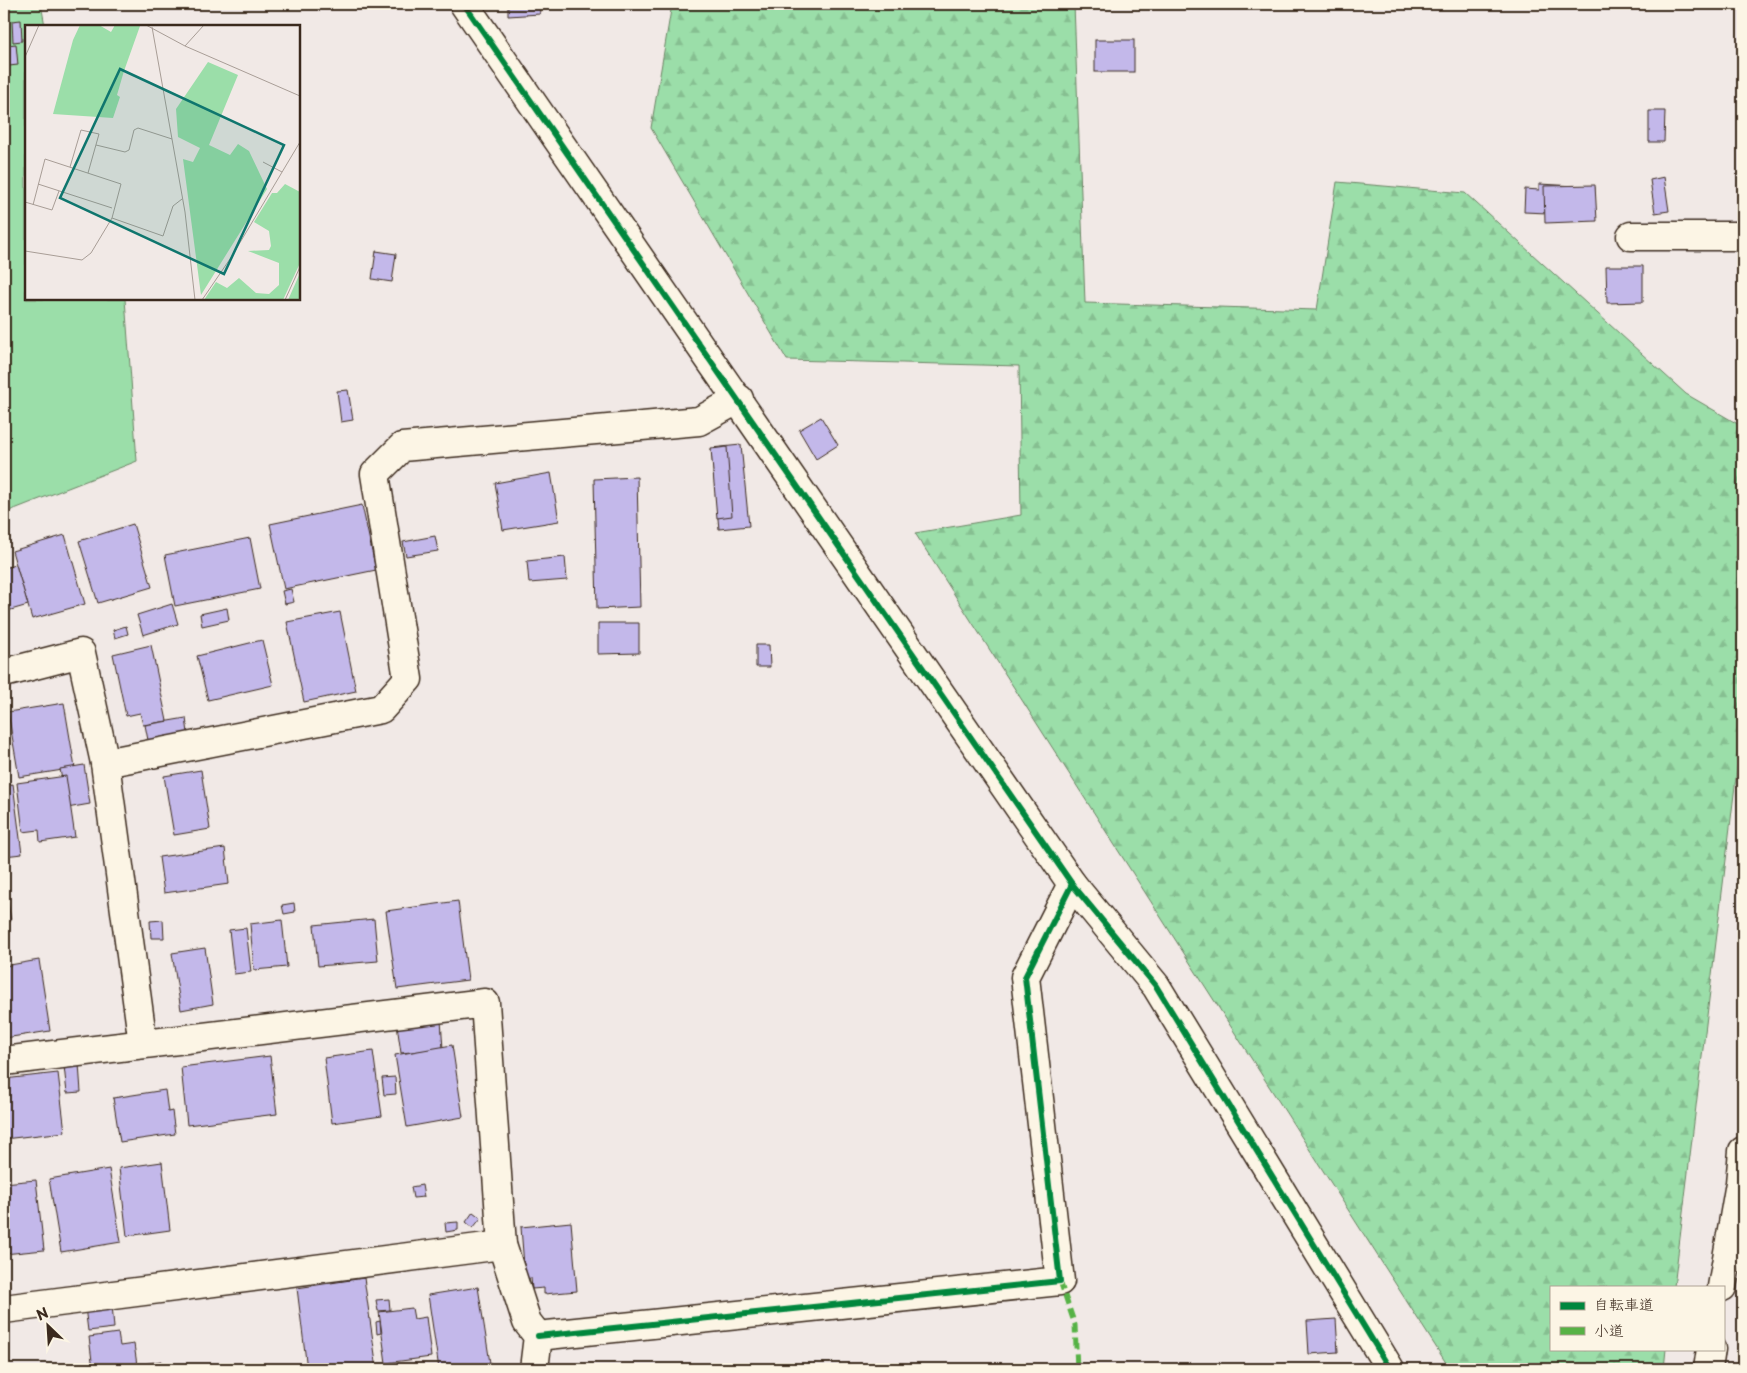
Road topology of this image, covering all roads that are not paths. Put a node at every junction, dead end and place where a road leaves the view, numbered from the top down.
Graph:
1 (464, 4) edge
2 (1631, 236) dead end
3 (1743, 236) edge
4 (739, 399) junction
5 (4, 673) edge
6 (106, 763) junction
7 (1072, 884) junction
8 (143, 1044) junction
9 (4, 1061) edge
10 (1743, 1151) edge
11 (502, 1244) junction
12 (1722, 1286) edge
13 (4, 1309) edge
14 (538, 1336) junction
15 (1711, 1350) edge
16 (534, 1369) edge
17 (1390, 1369) edge
18 (1708, 1369) edge

1 - 4 street
2 - 3 street
4 - 6 street
4 - 7 street
5 - 6 street
6 - 8 street
7 - 14 street
7 - 17 street
8 - 9 street
8 - 11 street
10 - 12 street
11 - 13 street
11 - 14 street
14 - 16 street
15 - 18 street

